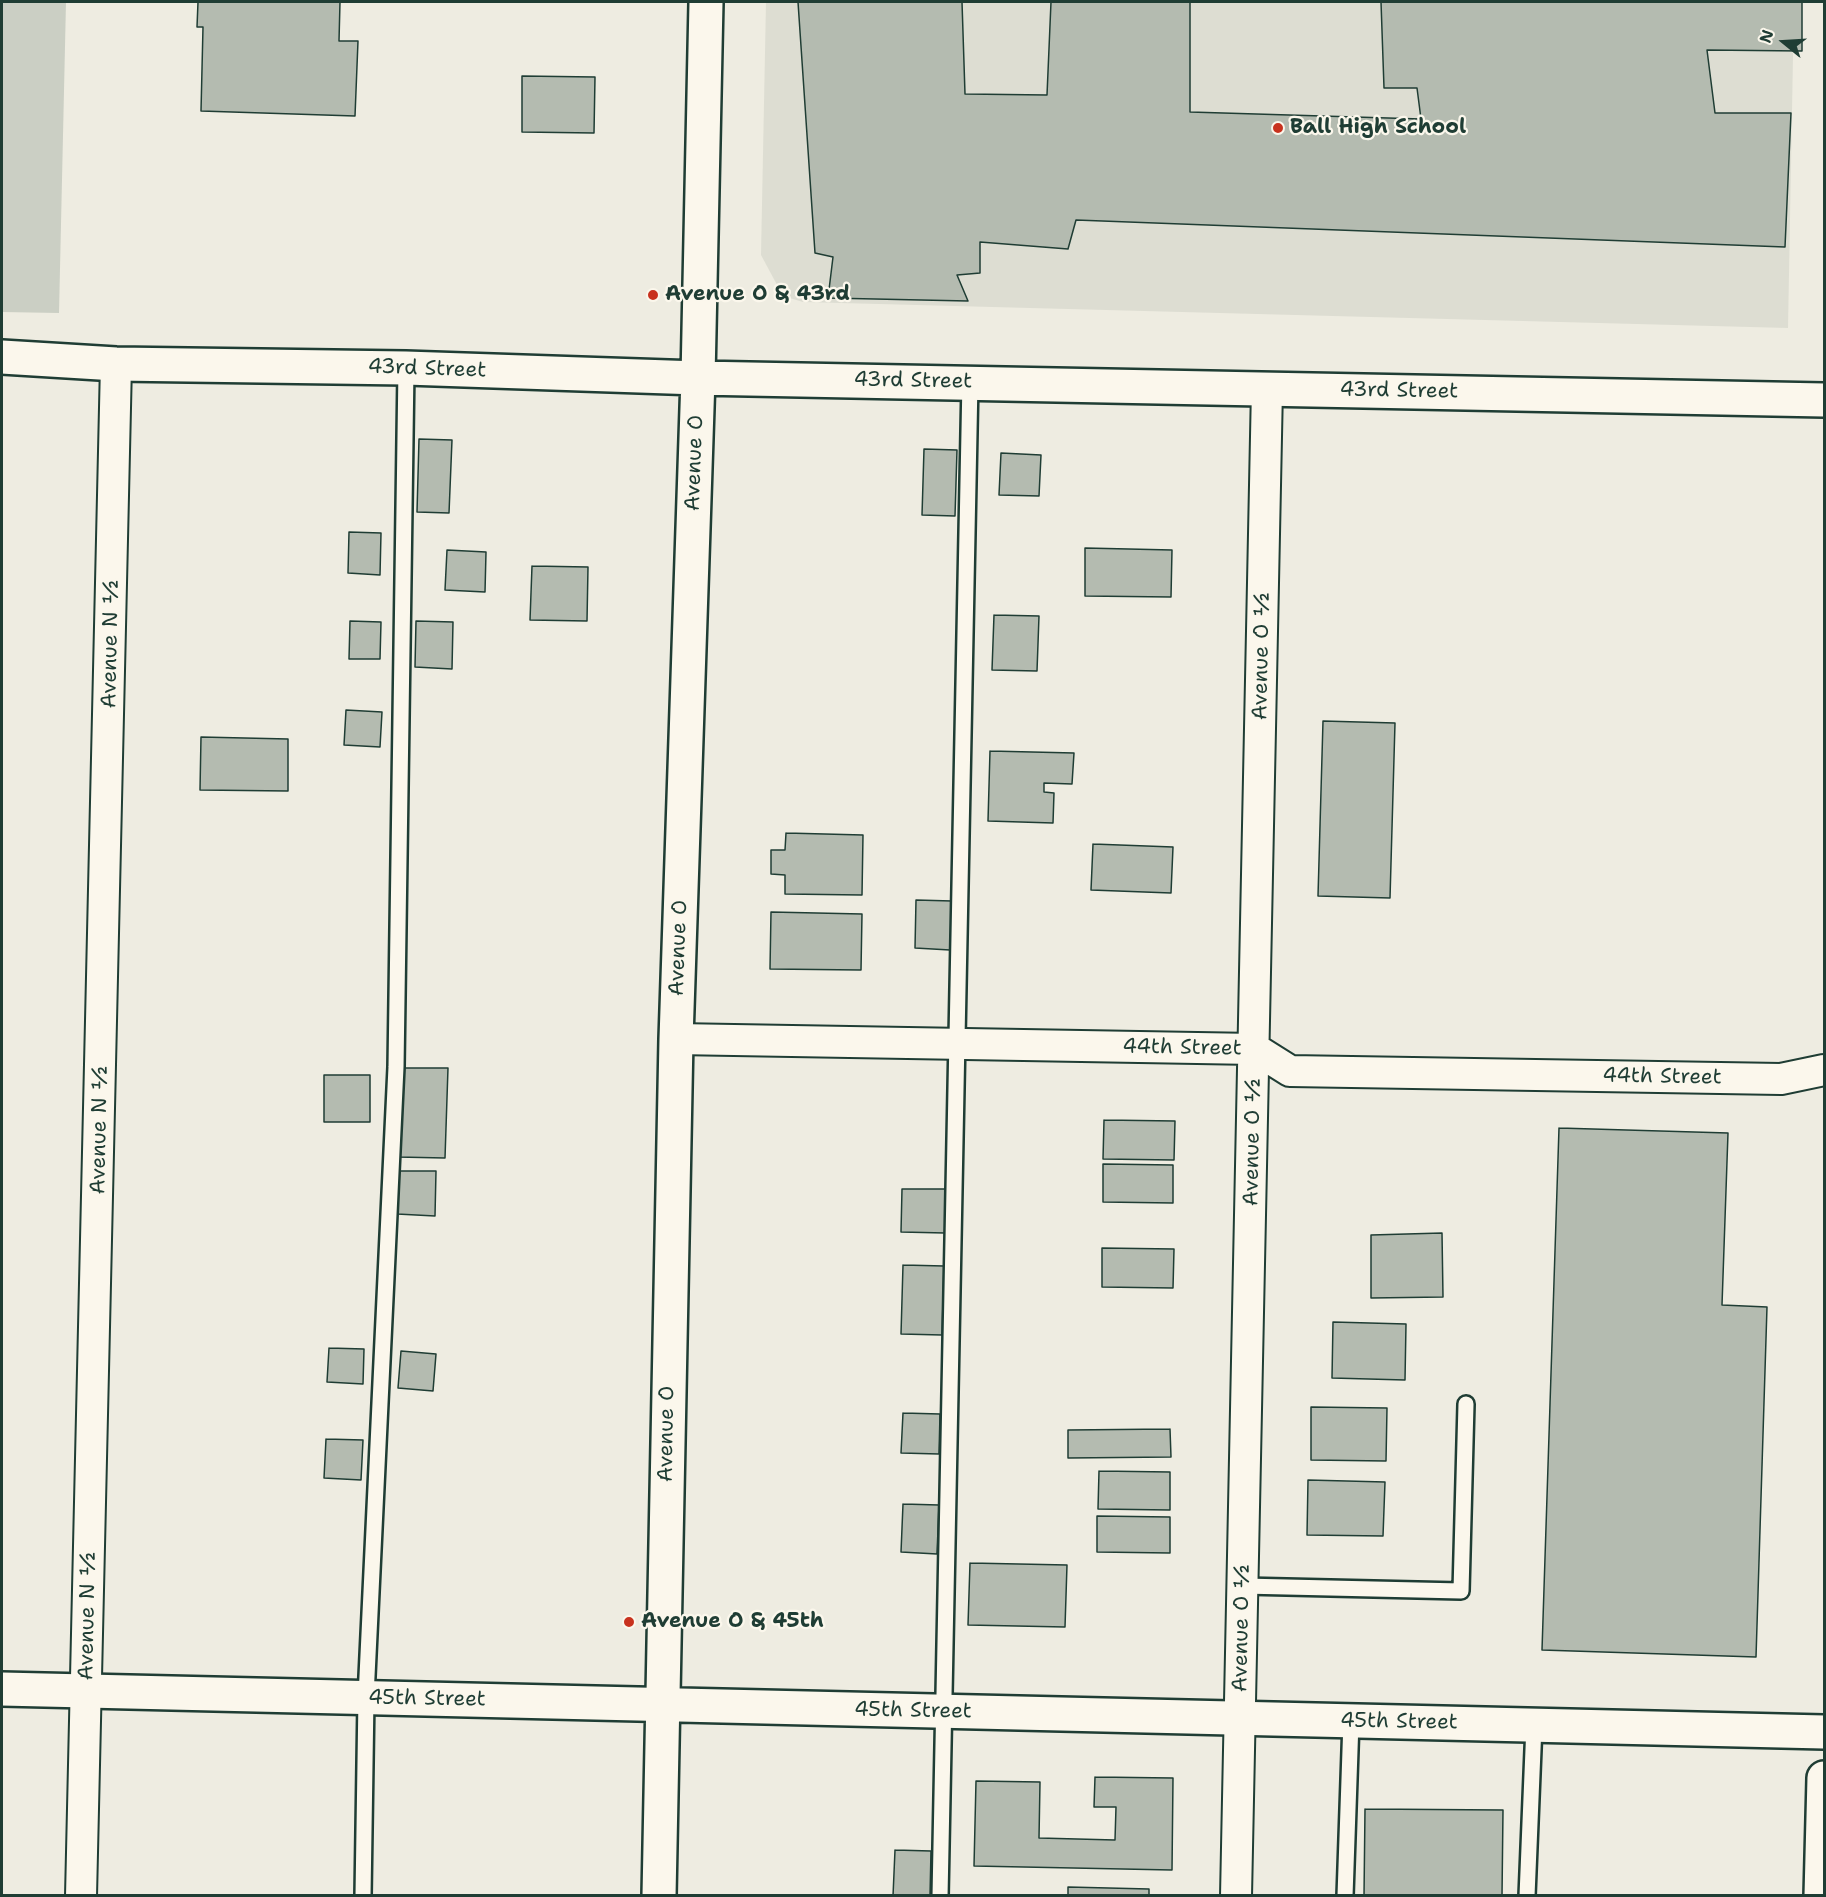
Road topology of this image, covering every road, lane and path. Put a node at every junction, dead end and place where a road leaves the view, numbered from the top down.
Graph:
1 (706, 2) edge
2 (2, 357) edge
3 (116, 364) junction
4 (406, 368) junction
5 (698, 378) junction
6 (970, 381) junction
7 (1267, 388) junction
8 (1824, 400) edge
9 (676, 1039) junction
10 (959, 1043) junction
11 (1255, 1049) junction
12 (1824, 1070) edge
13 (1466, 1404) dead end
14 (1243, 1586) junction
15 (2, 1689) edge
16 (87, 1691) junction
17 (366, 1697) junction
18 (661, 1705) junction
19 (944, 1711) junction
20 (1240, 1718) junction
21 (1351, 1721) junction
22 (1534, 1725) junction
23 (1824, 1732) edge
24 (1824, 1778) edge
25 (81, 1896) edge
26 (363, 1896) edge
27 (659, 1896) edge
28 (940, 1896) edge
29 (1236, 1896) edge
30 (1345, 1896) edge
31 (1527, 1896) edge
32 (1821, 1896) edge

1 - 5 main road, Avenue O
2 - 3 main road, 43rd Street
3 - 4 main road, 43rd Street
3 - 16 street, Avenue N ½
4 - 5 main road, 43rd Street
4 - 17 lane
5 - 6 main road, 43rd Street
5 - 9 main road, Avenue O
6 - 7 main road, 43rd Street
6 - 10 lane
7 - 8 main road, 43rd Street
7 - 11 street, Avenue O ½
9 - 10 street, 44th Street
9 - 18 main road, Avenue O
10 - 11 street, 44th Street
10 - 19 lane
11 - 12 street, 44th Street
11 - 14 street, Avenue O ½
13 - 14 lane
14 - 20 street, Avenue O ½
15 - 16 main road, 45th Street
16 - 17 main road, 45th Street
16 - 25 street, Avenue N ½
17 - 18 main road, 45th Street
17 - 26 lane
18 - 19 main road, 45th Street
18 - 27 main road, Avenue O
19 - 20 main road, 45th Street
19 - 28 lane
20 - 21 main road, 45th Street
20 - 29 street, Avenue O ½
21 - 22 main road, 45th Street
21 - 30 lane
22 - 23 main road, 45th Street
22 - 31 lane
24 - 32 main road

